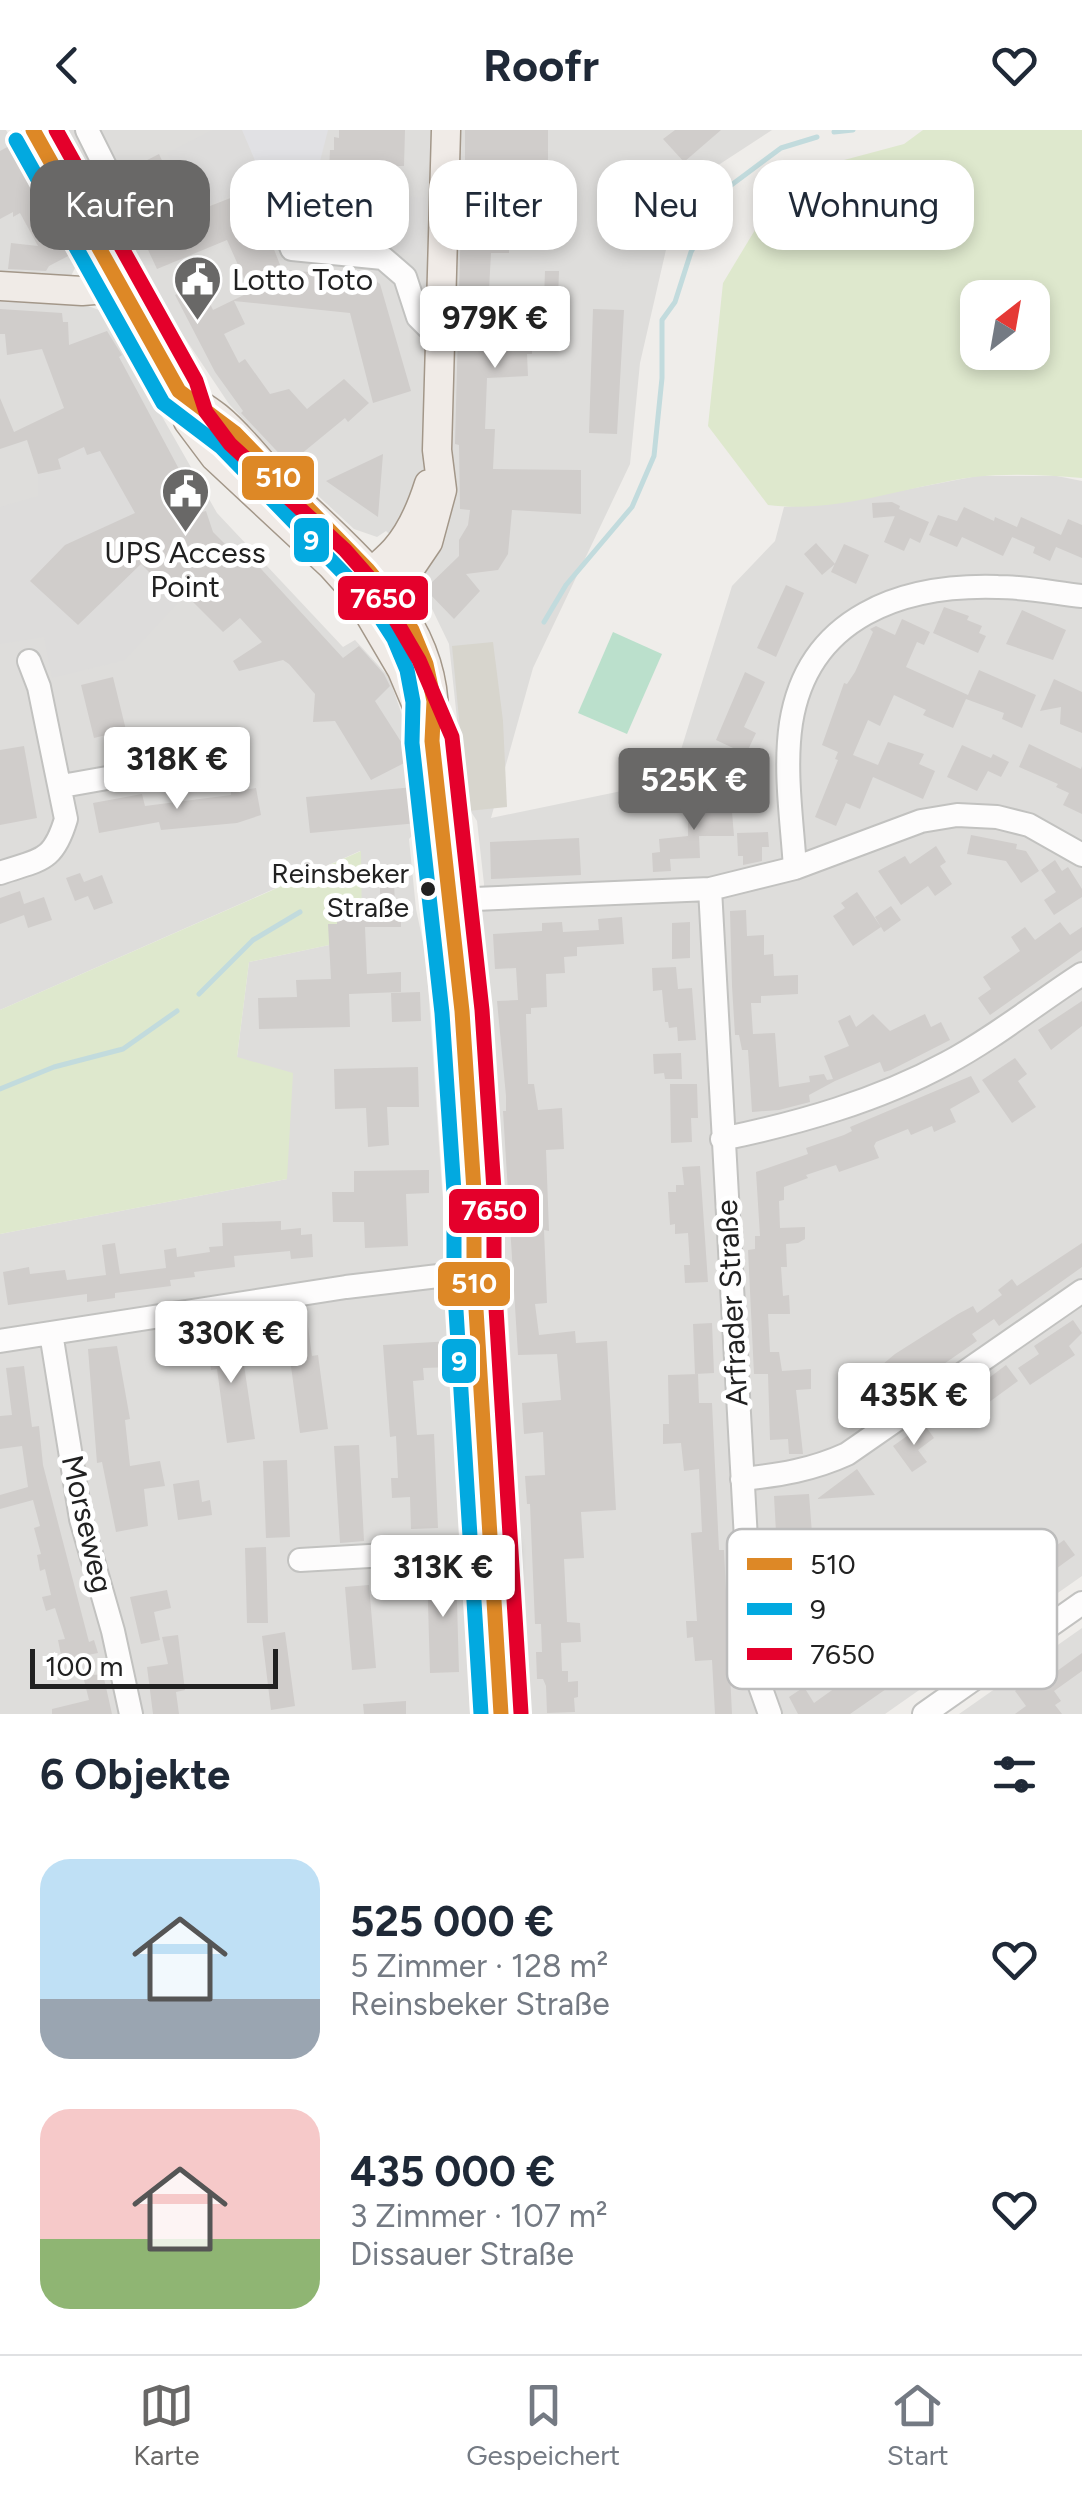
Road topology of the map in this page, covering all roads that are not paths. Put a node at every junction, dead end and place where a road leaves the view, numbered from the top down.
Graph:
1 (34, 130) edge
2 (86, 130) edge
3 (446, 130) edge
4 (102, 160) edge
5 (302, 250) edge
6 (0, 286) edge
7 (119, 288) junction
8 (440, 339) junction
9 (370, 584) junction
10 (1082, 596) edge
11 (29, 661) dead end
12 (237, 755) dead end
13 (62, 786) junction
14 (1082, 855) edge
15 (795, 868) junction
16 (0, 872) edge
17 (710, 889) junction
18 (449, 904) junction
19 (1082, 974) edge
20 (722, 1139) junction
21 (474, 1277) junction
22 (1082, 1291) edge
23 (50, 1332) junction
24 (0, 1340) edge
25 (742, 1478) junction
26 (745, 1529) edge
27 (492, 1550) junction
28 (300, 1560) dead end
29 (1082, 1603) edge
30 (1057, 1621) edge
31 (761, 1689) edge
32 (960, 1689) edge
33 (132, 1714) edge
34 (501, 1714) edge
35 (770, 1714) edge
36 (924, 1714) edge

1 - 7 main road
2 - 4 street
3 - 8 main road
5 - 8 street
6 - 7 main road
7 - 9 main road
8 - 9 main road
9 - 18 main road
10 - 15 street
11 - 13 street
12 - 13 street
13 - 16 street
14 - 15 street
15 - 17 street
17 - 18 street
17 - 20 street, Arfrader Straße
18 - 21 main road
19 - 20 street
20 - 25 street, Arfrader Straße
21 - 23 street
21 - 27 main road
22 - 25 street
23 - 24 street
23 - 33 street, Morseweg
25 - 26 street, Arfrader Straße
27 - 28 street
27 - 34 main road
29 - 30 street
31 - 35 street, Arfrader Straße
32 - 36 street

